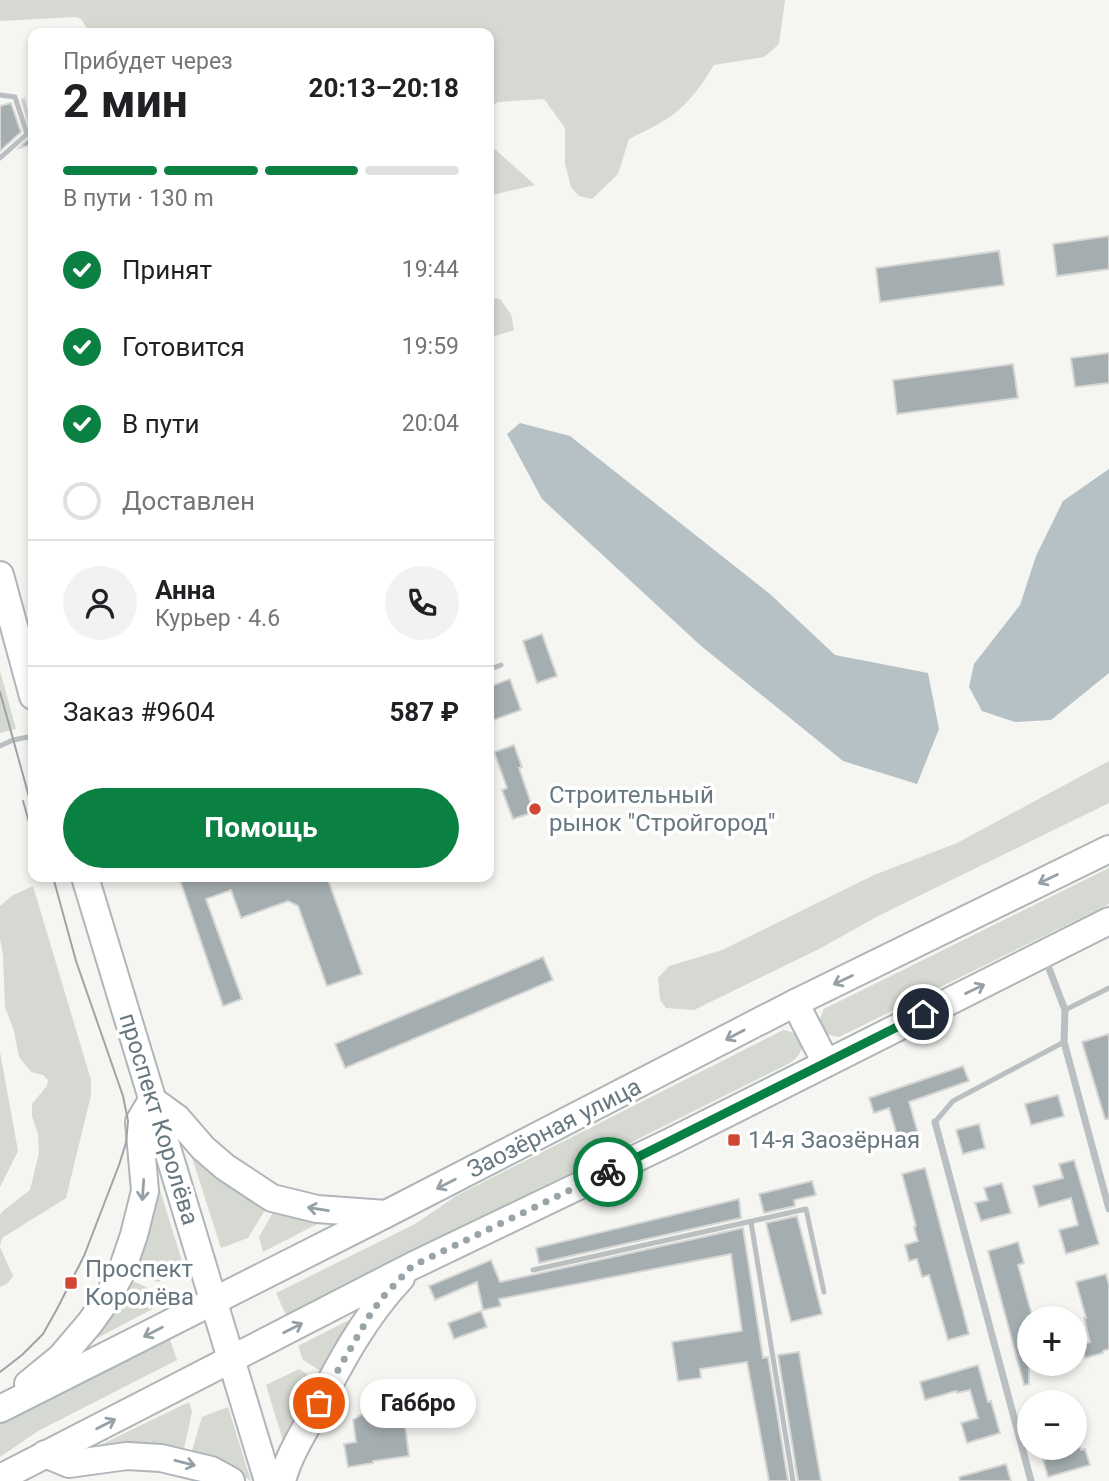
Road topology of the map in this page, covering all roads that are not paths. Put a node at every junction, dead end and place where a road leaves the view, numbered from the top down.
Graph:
1 (0, 95) edge
2 (0, 158) edge
3 (0, 575) edge
4 (501, 665) dead end
5 (494, 668) edge
6 (28, 678) edge
7 (28, 737) edge
8 (0, 746) edge
9 (1109, 849) edge
10 (87, 882) edge
11 (1109, 921) edge
12 (1044, 954) junction
13 (1109, 988) edge
14 (796, 1003) junction
15 (1065, 1010) junction
16 (1064, 1042) junction
17 (826, 1063) junction
18 (152, 1100) junction
19 (935, 1122) joint
20 (1109, 1209) edge
21 (386, 1214) junction
22 (751, 1222) junction
23 (412, 1266) junction
24 (533, 1270) dead end
25 (824, 1292) dead end
26 (214, 1301) junction
27 (232, 1359) junction
28 (1, 1409) edge
29 (45, 1454) junction
30 (0, 1478) edge
31 (231, 1481) edge
32 (268, 1481) edge
33 (282, 1481) edge
34 (793, 1481) edge
35 (1031, 1481) edge

1 - 2 lane
3 - 6 main road
4 - 5 lane
7 - 8 lane
9 -> 14 main road, Заозёрная улица
10 - 18 main road, проспект Королёва
11 - 12 main road
12 - 15 street
17 -> 12 main road
13 - 15 lane
14 - 17 main road
14 -> 21 main road, Заозёрная улица
15 - 16 street
16 - 19 lane
16 - 20 street
17 - 23 main road
21 -> 18 main road
18 - 26 main road, проспект Королёва
18 -> 28 main road
19 - 35 street
21 - 26 main road, Заозёрная улица
22 - 24 lane
22 - 25 lane
22 - 34 lane
27 -> 23 main road
23 - 33 main road
26 - 27 main road, проспект Королёва
26 -> 28 main road, Заозёрная улица
29 -> 27 main road
27 - 32 main road, проспект Королёва
29 - 30 main road
29 -> 31 main road

